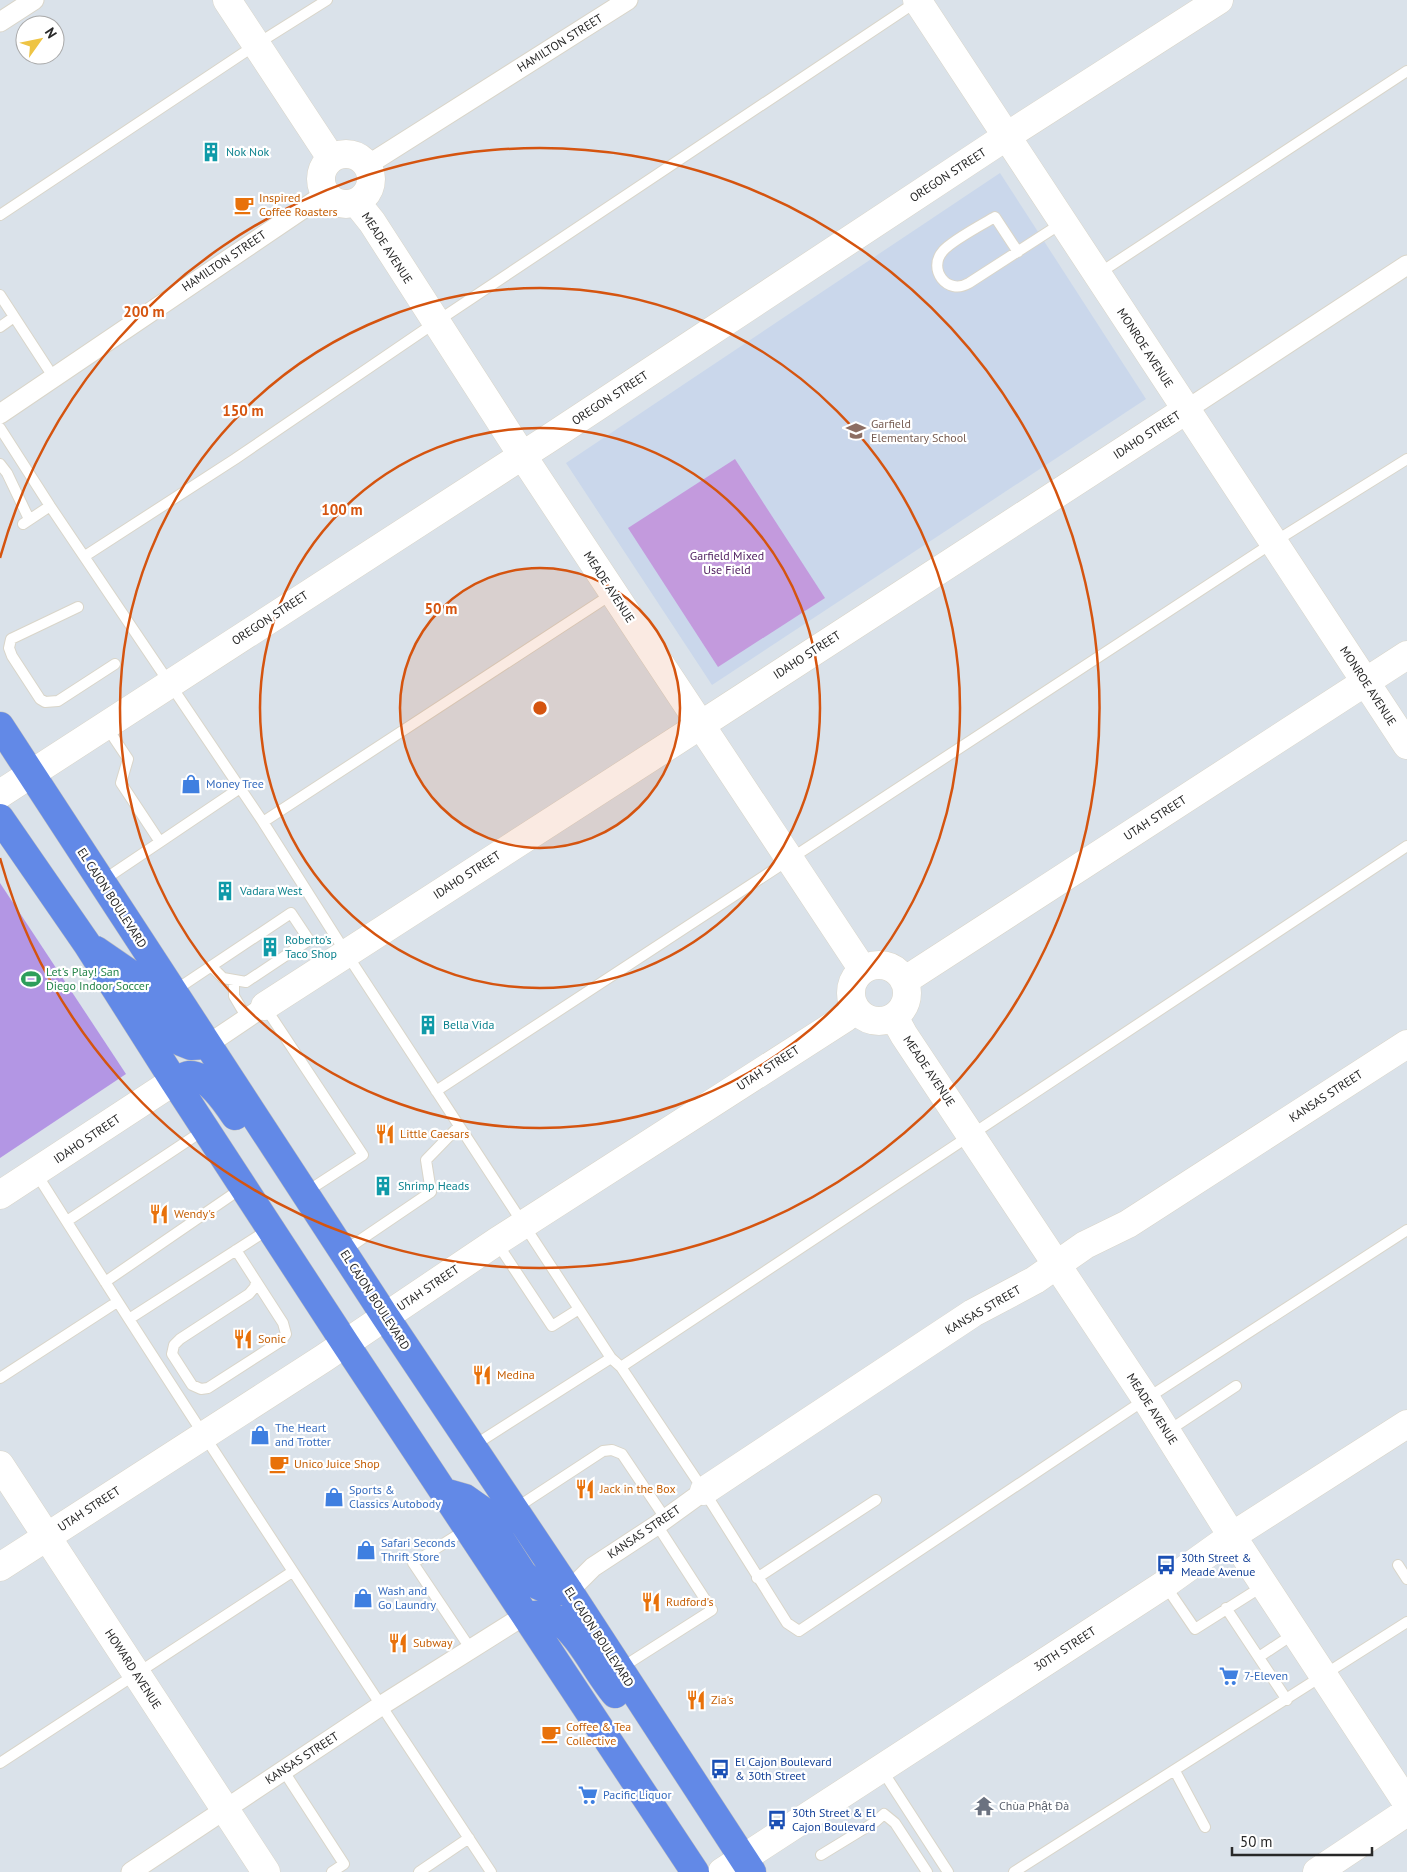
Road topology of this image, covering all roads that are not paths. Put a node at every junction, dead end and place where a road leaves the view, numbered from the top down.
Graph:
1 (34, 0) edge
2 (227, 0) edge
3 (327, 0) edge
4 (628, 0) edge
5 (918, 0) edge
6 (1219, 0) edge
7 (0, 22) edge
8 (257, 44) junction
9 (1407, 72) edge
10 (1007, 136) junction
11 (331, 158) junction
12 (366, 166) junction
13 (325, 194) junction
14 (356, 202) junction
15 (0, 215) edge
16 (1063, 222) junction
17 (1018, 252) junction
18 (1407, 265) edge
19 (1097, 274) junction
20 (0, 295) edge
21 (14, 317) junction
22 (436, 322) junction
23 (0, 326) edge
24 (54, 378) junction
25 (1186, 410) junction
26 (0, 413) edge
27 (0, 428) edge
28 (522, 455) junction
29 (1407, 459) edge
30 (0, 464) edge
31 (50, 506) junction
32 (1274, 542) junction
33 (85, 556) junction
34 (613, 593) junction
35 (78, 607) dead end
36 (1407, 655) edge
37 (115, 664) dead end
38 (1366, 682) junction
39 (170, 683) junction
40 (106, 725) junction
41 (700, 725) junction
42 (0, 726) edge
43 (1407, 744) edge
44 (31, 774) junction
45 (240, 788) junction
46 (0, 794) edge
47 (0, 818) edge
48 (263, 822) junction
49 (160, 842) junction
50 (1407, 846) edge
51 (789, 859) junction
52 (101, 882) junction
53 (87, 944) junction
54 (346, 953) junction
55 (211, 966) junction
56 (863, 970) junction
57 (234, 981) junction
58 (904, 981) junction
59 (173, 992) junction
60 (856, 1009) junction
61 (256, 1012) junction
62 (894, 1017) junction
63 (1407, 1044) edge
64 (207, 1045) junction
65 (174, 1081) junction
66 (436, 1091) junction
67 (459, 1126) junction
68 (205, 1129) junction
69 (972, 1135) junction
70 (287, 1166) junction
71 (36, 1173) junction
72 (243, 1188) junction
73 (305, 1193) junction
74 (0, 1195) edge
75 (67, 1221) junction
76 (524, 1225) junction
77 (270, 1228) junction
78 (1407, 1230) edge
79 (496, 1242) junction
80 (236, 1250) junction
81 (343, 1251) junction
82 (1058, 1265) junction
83 (256, 1281) junction
84 (104, 1282) junction
85 (117, 1302) junction
86 (578, 1309) junction
87 (385, 1316) junction
88 (129, 1319) junction
89 (344, 1343) junction
90 (611, 1358) junction
91 (620, 1367) junction
92 (0, 1378) edge
93 (1236, 1386) dead end
94 (1146, 1399) junction
95 (1407, 1424) edge
96 (1167, 1432) junction
97 (204, 1434) junction
98 (473, 1447) junction
99 (0, 1465) edge
100 (704, 1491) junction
101 (444, 1492) junction
102 (876, 1500) dead end
103 (514, 1509) junction
104 (661, 1522) junction
105 (468, 1528) junction
106 (46, 1536) junction
107 (1232, 1536) junction
108 (1398, 1565) dead end
109 (0, 1567) edge
110 (292, 1572) junction
111 (757, 1578) junction
112 (1407, 1579) edge
113 (1165, 1584) junction
114 (1264, 1585) junction
115 (569, 1591) junction
116 (1226, 1608) junction
117 (525, 1615) junction
118 (1407, 1622) edge
119 (1296, 1632) junction
120 (470, 1648) junction
121 (1259, 1657) junction
122 (620, 1669) junction
123 (136, 1674) junction
124 (1324, 1676) junction
125 (1287, 1700) junction
126 (382, 1705) junction
127 (650, 1716) junction
128 (0, 1763) edge
129 (881, 1769) junction
130 (283, 1770) junction
131 (1175, 1771) junction
132 (1407, 1803) edge
133 (225, 1809) junction
134 (1407, 1812) edge
135 (1206, 1827) dead end
136 (469, 1838) junction
137 (821, 1855) dead end
138 (739, 1867) edge
139 (131, 1872) edge
140 (266, 1872) edge
141 (332, 1872) edge
142 (419, 1872) edge
143 (491, 1872) edge
144 (695, 1872) edge
145 (927, 1872) edge
146 (948, 1872) edge
147 (1014, 1872) edge
148 (1317, 1872) edge

1 - 7 street
2 - 8 street
3 - 8 lane
4 - 12 street, HAMILTON STREET
5 - 10 street, MONROE AVENUE
5 - 22 lane
6 - 10 street, OREGON STREET
8 - 11 street
8 - 15 lane
9 - 19 lane
10 - 16 street, MONROE AVENUE
10 - 28 street, OREGON STREET
11 - 12 street
11 - 13 street
12 - 14 street
13 - 14 street
13 - 24 street, HAMILTON STREET
14 - 22 street, MEADE AVENUE
16 - 17 lane
16 - 19 street, MONROE AVENUE
17 - 17 lane
18 - 25 street, IDAHO STREET
19 - 25 street, MONROE AVENUE
20 - 21 lane
21 - 23 lane
21 - 24 lane
22 - 28 street, MEADE AVENUE
22 - 33 lane
24 - 26 street, HAMILTON STREET
25 - 32 street, MONROE AVENUE
25 - 41 street, IDAHO STREET
27 - 31 lane
28 - 34 street, MEADE AVENUE
28 - 39 street, OREGON STREET
29 - 32 lane
30 - 31 lane
31 - 33 lane
32 - 38 street, MONROE AVENUE
32 - 51 lane
33 - 39 lane
34 - 41 street, MEADE AVENUE
34 - 48 lane
35 - 37 lane
36 - 38 street, UTAH STREET
38 - 43 street, MONROE AVENUE
38 - 58 street, UTAH STREET
39 - 40 street, OREGON STREET
39 - 45 lane
40 - 44 street, OREGON STREET
40 - 49 lane
41 - 51 street, MEADE AVENUE
41 - 54 street, IDAHO STREET
42 - 44 main road, EL CAJON BOULEVARD
44 - 46 street, OREGON STREET
44 - 52 main road, EL CAJON BOULEVARD
45 - 48 lane
45 - 49 lane
47 - 53 main road
48 - 54 lane
49 - 52 lane
50 - 69 lane
51 - 56 street, MEADE AVENUE
51 - 66 lane
52 - 59 main road, EL CAJON BOULEVARD
53 - 64 main road
53 - 65 main road
54 - 61 street, IDAHO STREET
54 - 66 lane
55 - 57 lane
55 - 57 lane
55 - 59 lane
56 - 58 street
56 - 60 street
57 - 61 lane
58 - 62 street
59 - 64 main road, EL CAJON BOULEVARD
60 - 62 street
60 - 76 street, UTAH STREET
61 - 64 street, IDAHO STREET
61 - 73 lane
62 - 69 street, MEADE AVENUE
63 - 82 street, KANSAS STREET
64 - 70 main road, EL CAJON BOULEVARD
65 - 68 main road
65 - 70 main road
65 - 71 street, IDAHO STREET
66 - 67 lane
67 - 76 lane
67 - 81 lane
68 - 72 main road
68 - 75 lane
69 - 82 street, MEADE AVENUE
69 - 91 lane
70 - 73 main road, EL CAJON BOULEVARD
71 - 74 street, IDAHO STREET
71 - 75 lane
72 - 77 main road
72 - 84 lane
73 - 81 main road, EL CAJON BOULEVARD
75 - 84 lane
76 - 79 street, UTAH STREET
76 - 86 lane
77 - 80 lane
77 - 89 main road
78 - 94 lane
79 - 86 lane
79 - 87 street, UTAH STREET
80 - 83 lane
80 - 88 lane
81 - 87 main road, EL CAJON BOULEVARD
82 - 94 street, MEADE AVENUE
82 - 100 street, KANSAS STREET
83 - 83 lane
84 - 85 lane
85 - 88 lane
85 - 92 lane
86 - 90 lane
87 - 89 street, UTAH STREET
87 - 98 main road, EL CAJON BOULEVARD
88 - 97 lane
89 - 97 street, UTAH STREET
89 - 101 main road
90 - 91 lane
90 - 98 lane
91 - 100 lane
93 - 96 lane
94 - 96 street, MEADE AVENUE
94 - 111 lane
95 - 107 street, 30TH STREET
96 - 107 street, MEADE AVENUE
97 - 106 street, UTAH STREET
97 - 110 lane
98 - 103 main road, EL CAJON BOULEVARD
99 - 106 street, HOWARD AVENUE
100 - 104 street, KANSAS STREET
100 - 111 lane
101 - 105 main road
101 - 115 main road
102 - 111 lane
103 - 104 lane
103 - 115 main road, EL CAJON BOULEVARD
104 - 115 street, KANSAS STREET
104 - 122 lane
105 - 117 main road
105 - 120 lane
106 - 109 street, UTAH STREET
106 - 123 street, HOWARD AVENUE
107 - 113 street, 30TH STREET
107 - 114 street, MEADE AVENUE
108 - 112 lane
110 - 123 lane
110 - 126 lane
113 - 116 lane
113 - 129 street, 30TH STREET
114 - 116 lane
114 - 119 street, MEADE AVENUE
115 - 122 main road, EL CAJON BOULEVARD
116 - 121 lane
117 - 120 street, KANSAS STREET
117 - 127 main road
117 - 144 main road
118 - 124 lane
119 - 121 lane
119 - 124 street, MEADE AVENUE
120 - 126 street, KANSAS STREET
121 - 125 lane
122 - 127 main road, EL CAJON BOULEVARD
123 - 128 lane
123 - 133 street, HOWARD AVENUE
124 - 125 lane
124 - 132 street, MEADE AVENUE
125 - 131 lane
126 - 130 street, KANSAS STREET
126 - 136 lane
127 - 138 main road, EL CAJON BOULEVARD
129 - 138 street, 30TH STREET
129 - 146 lane
130 - 133 street, KANSAS STREET
130 - 141 lane
131 - 135 lane
131 - 147 lane
133 - 139 street, KANSAS STREET
133 - 140 street, HOWARD AVENUE
134 - 148 street
136 - 142 lane
136 - 143 lane
137 - 145 lane

